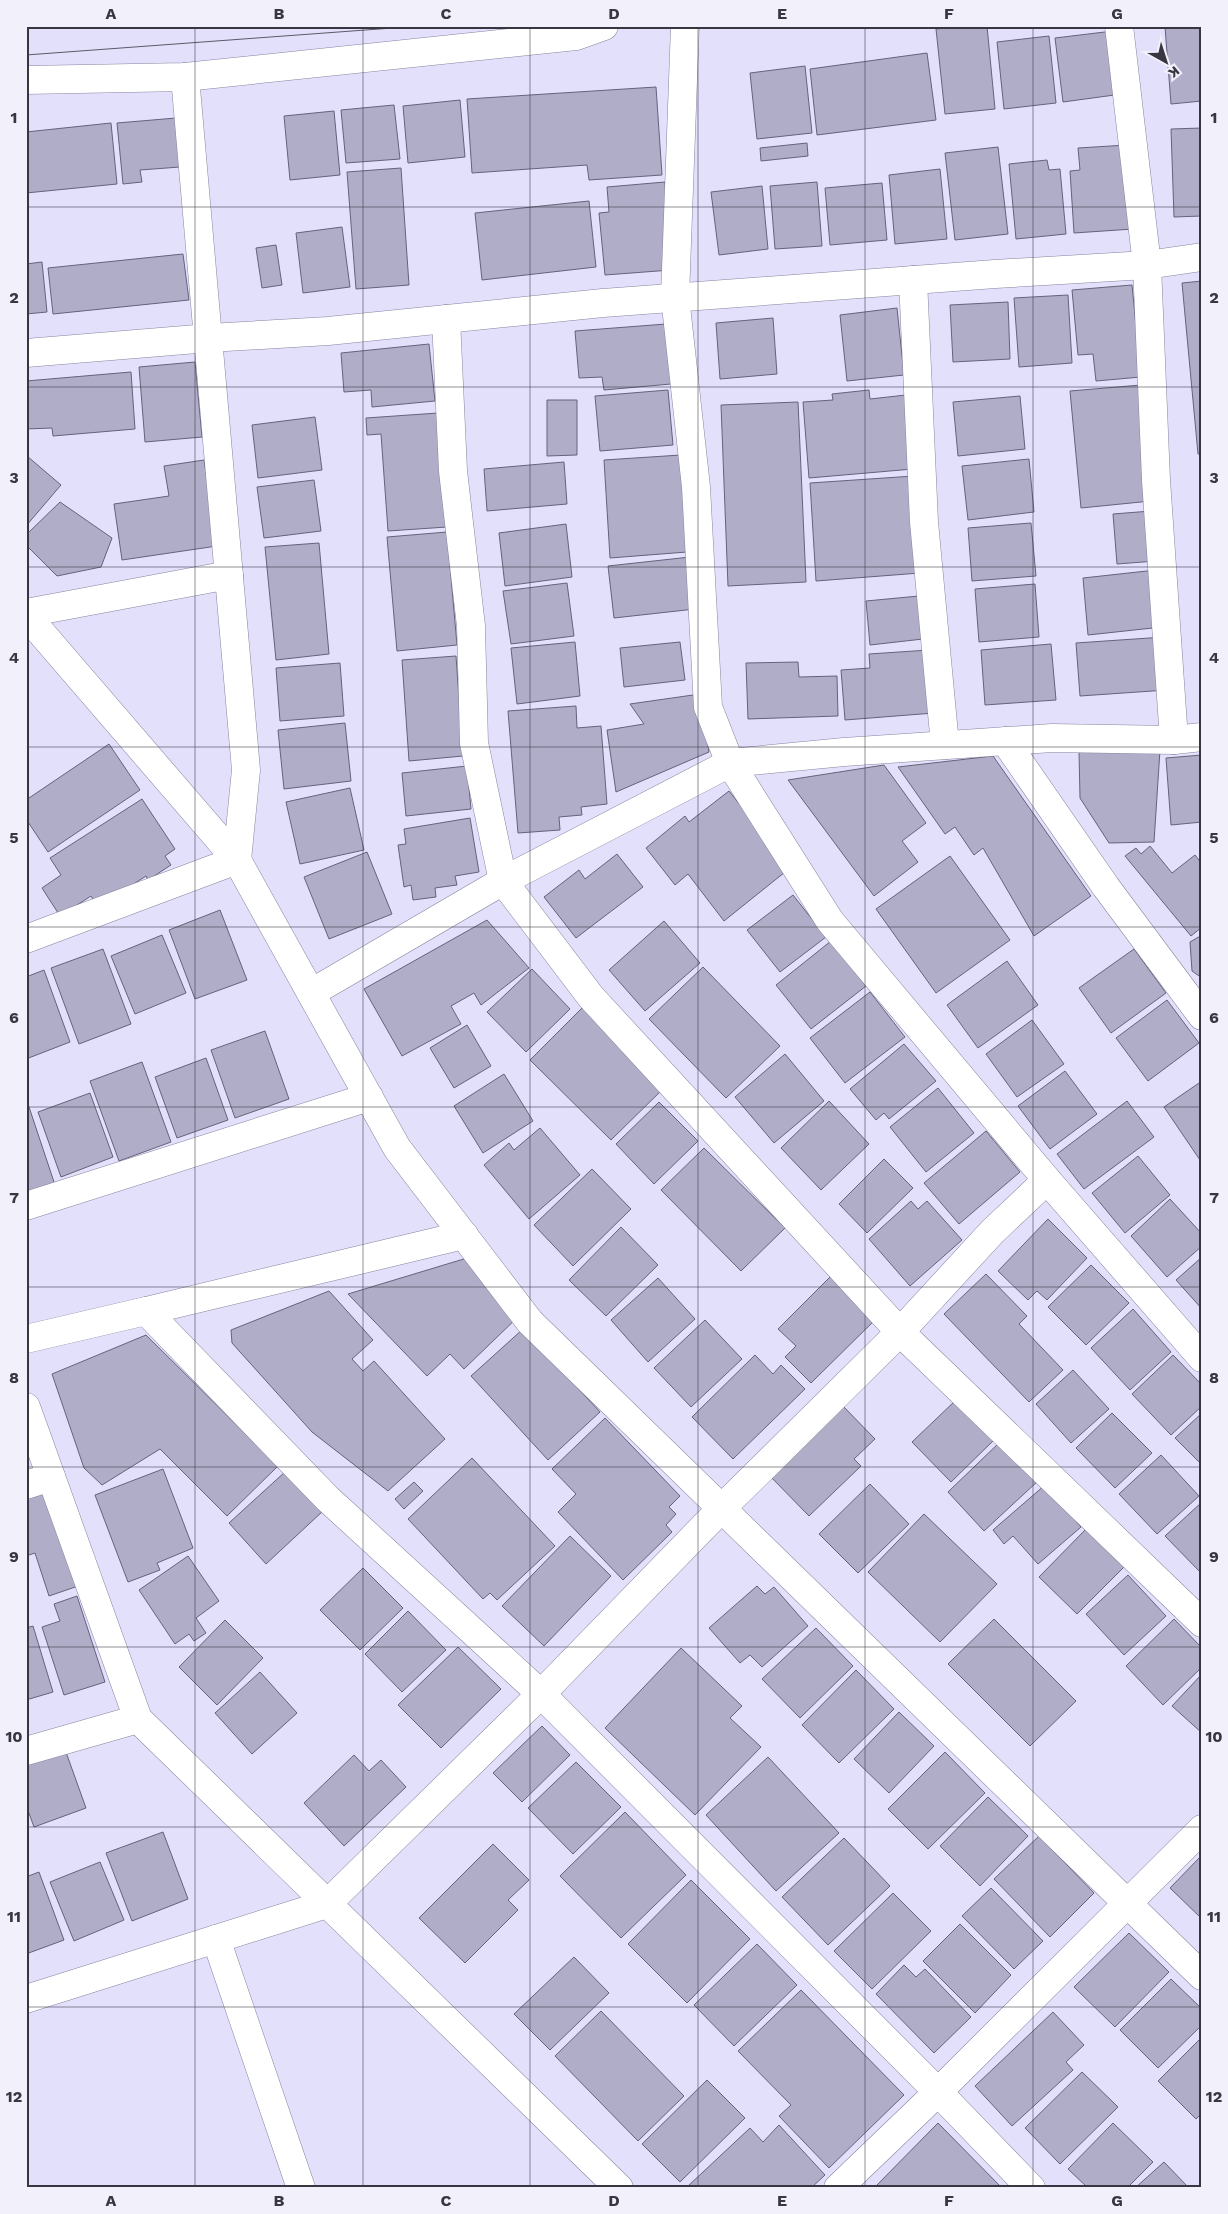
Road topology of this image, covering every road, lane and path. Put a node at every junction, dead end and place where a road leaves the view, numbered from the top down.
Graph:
1 (604, 26) edge
2 (685, 26) edge
3 (1119, 26) edge
4 (186, 77) junction
5 (26, 80) edge
6 (1202, 257) edge
7 (1147, 264) junction
8 (912, 280) junction
9 (675, 297) junction
10 (446, 319) junction
11 (209, 338) junction
12 (26, 353) edge
13 (229, 576) junction
14 (26, 614) edge
15 (1202, 737) edge
16 (1174, 740) junction
17 (1005, 741) junction
18 (945, 745) junction
19 (730, 763) junction
20 (237, 860) junction
21 (503, 881) junction
22 (26, 939) edge
23 (311, 993) junction
24 (1202, 1016) edge
25 (369, 1098) junction
26 (1047, 1180) junction
27 (26, 1206) edge
28 (464, 1235) junction
29 (146, 1311) junction
30 (900, 1332) junction
31 (26, 1339) edge
32 (1202, 1358) edge
33 (26, 1407) edge
34 (39, 1481) edge
35 (722, 1509) junction
36 (1202, 1623) edge
37 (541, 1694) junction
38 (138, 1719) junction
39 (26, 1751) edge
40 (1202, 1829) edge
41 (327, 1904) junction
42 (1127, 1905) junction
43 (216, 1939) junction
44 (1202, 1976) edge
45 (26, 1999) edge
46 (938, 2092) junction
47 (301, 2188) edge
48 (619, 2188) edge
49 (838, 2188) edge
50 (1031, 2188) edge

1 - 4 street
2 - 9 street
3 - 7 street
4 - 5 street
4 - 11 street
6 - 7 street
7 - 8 street
7 - 16 street
8 - 9 street
8 - 18 street
9 - 10 street
9 - 19 street
10 - 11 street
10 - 21 street
11 - 12 street
11 - 13 street
13 - 14 street
13 - 20 street
14 - 20 street
15 - 16 street
16 - 17 street
17 - 18 street
17 - 24 street
18 - 19 street
19 - 21 street
19 - 26 street
20 - 22 street
20 - 23 street
21 - 23 street
21 - 30 street
23 - 25 street
25 - 27 street
25 - 28 street
26 - 30 street
26 - 32 street
28 - 29 street
28 - 35 street
29 - 31 street
29 - 37 street
30 - 35 street
30 - 36 street
33 - 34 street
34 - 38 street
35 - 37 street
35 - 42 street
37 - 41 street
37 - 46 street
38 - 39 street
38 - 41 street
40 - 42 street
41 - 43 street
41 - 48 street
42 - 44 street
42 - 46 street
43 - 45 street
43 - 47 street
46 - 49 street
46 - 50 street

